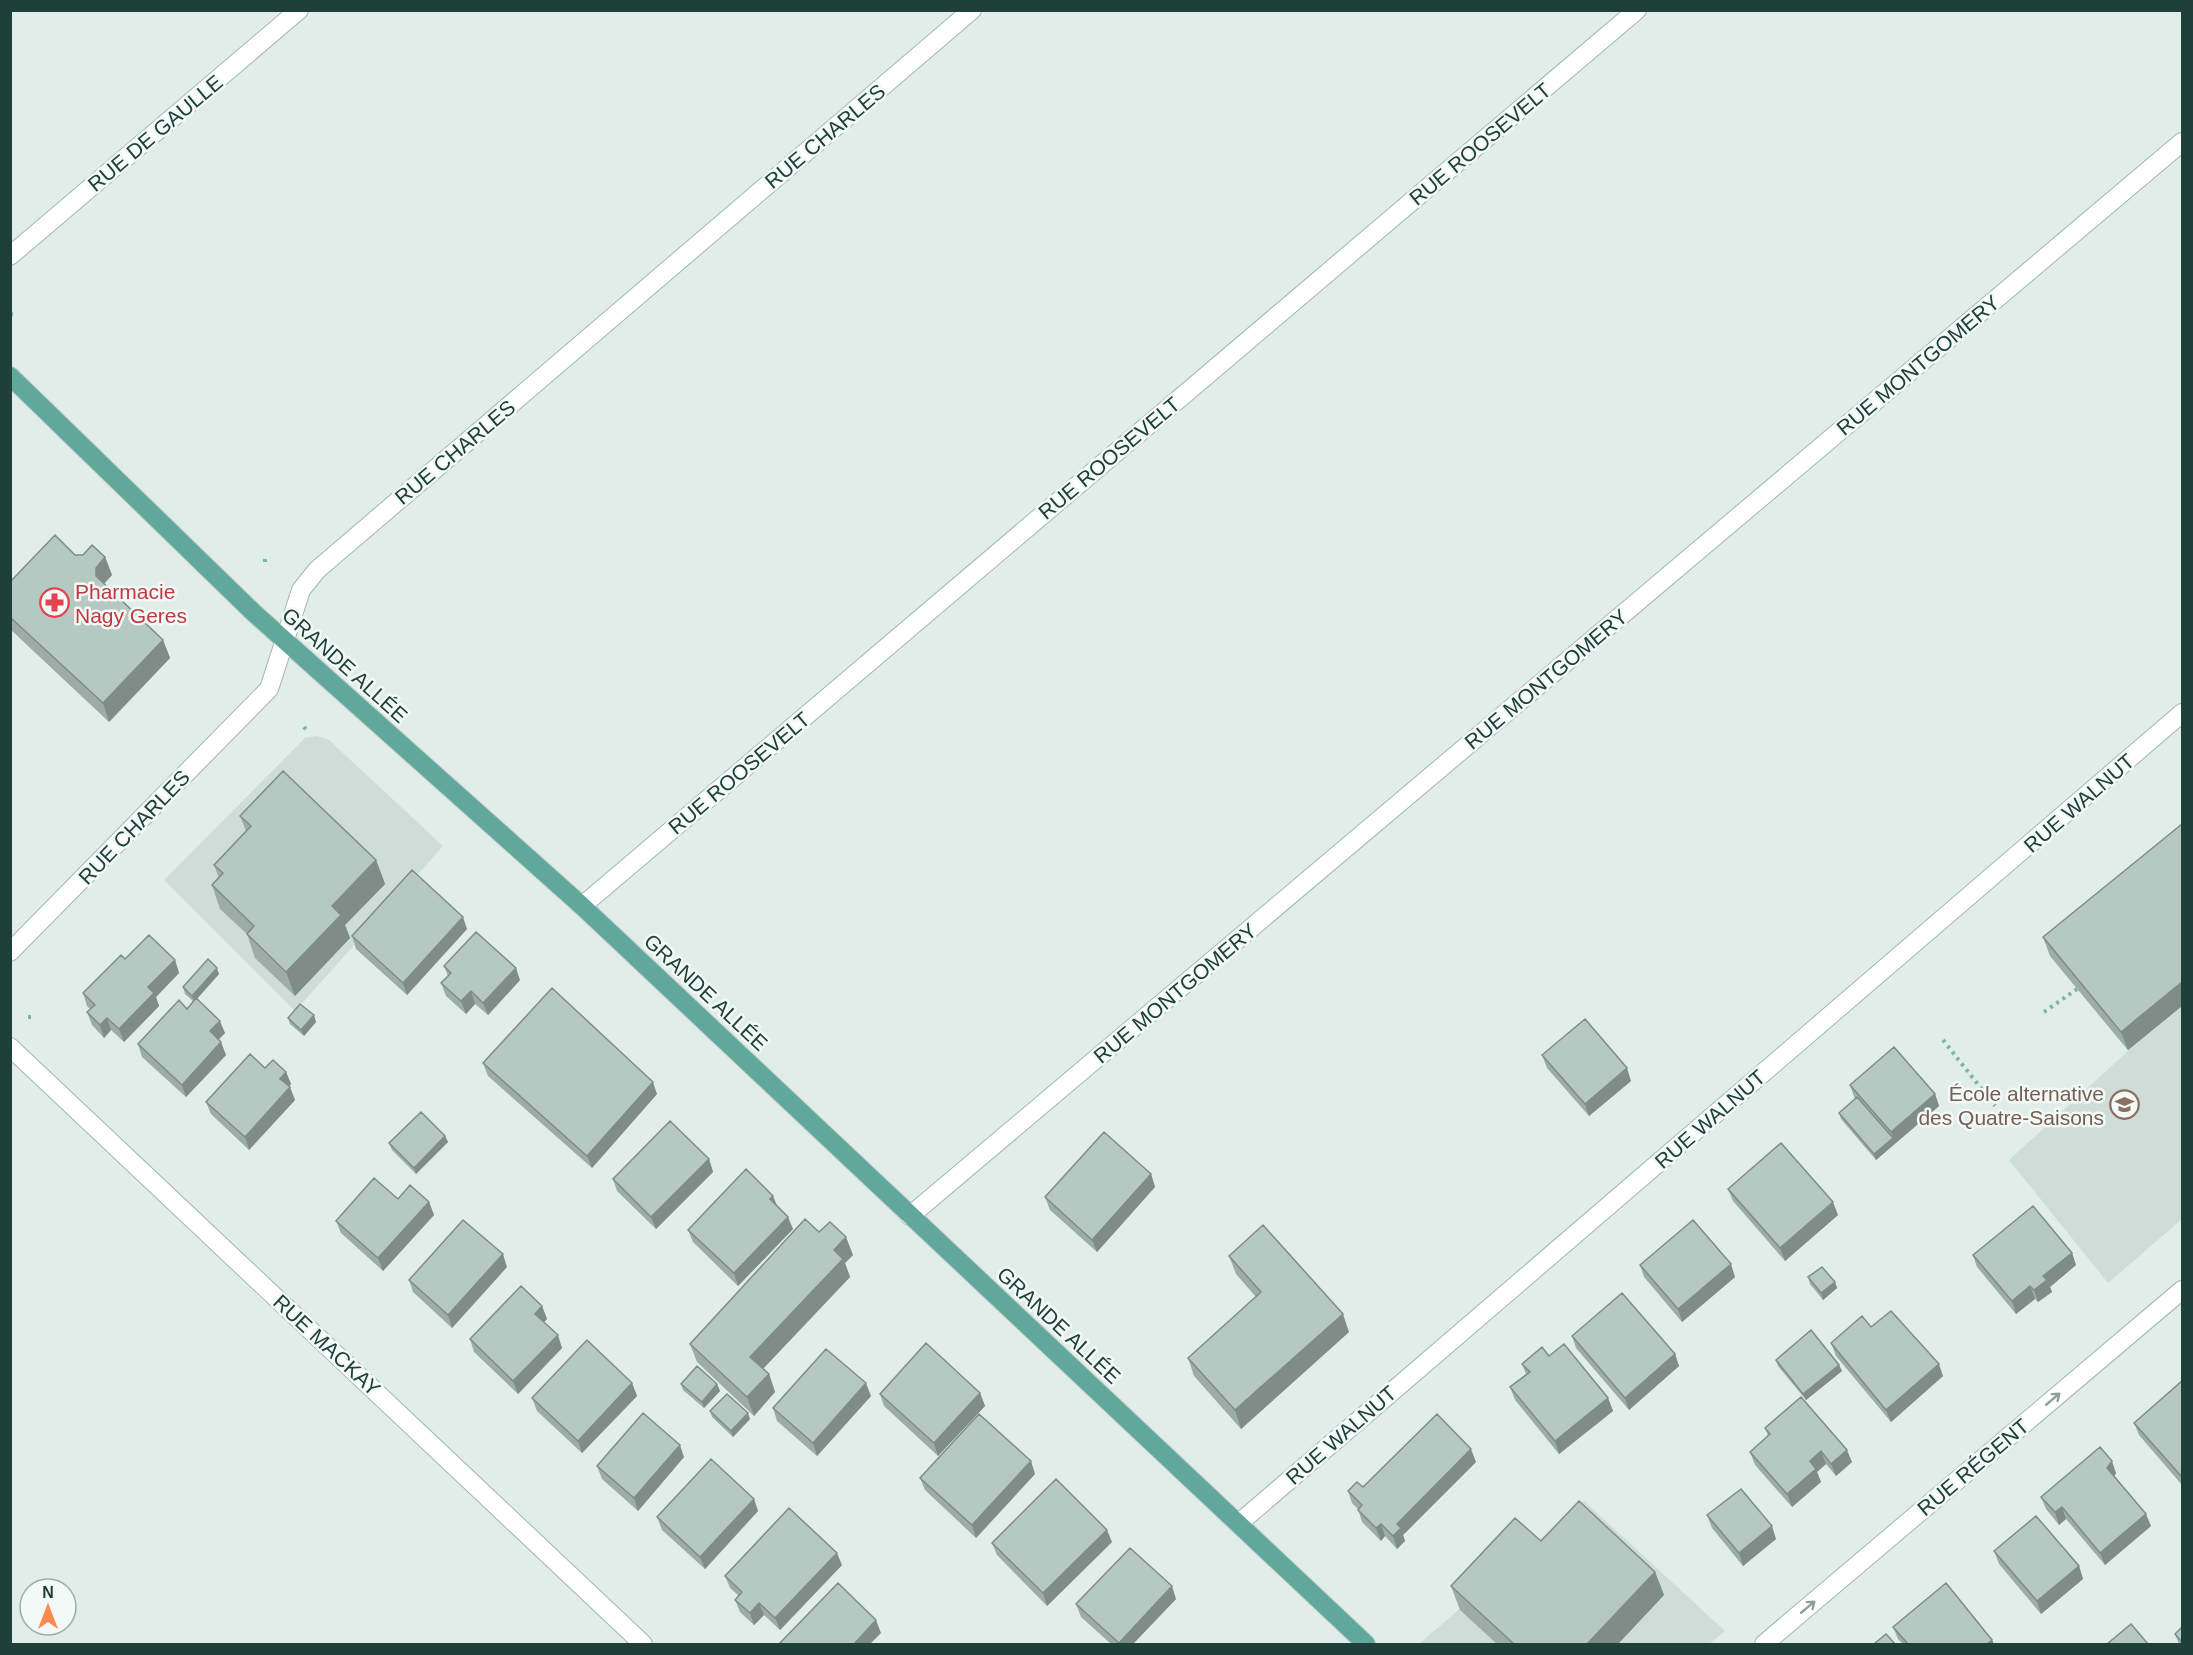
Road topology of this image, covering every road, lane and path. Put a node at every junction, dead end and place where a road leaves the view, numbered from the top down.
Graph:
1 (299, 10) edge
2 (972, 10) edge
3 (1637, 10) edge
4 (2182, 142) edge
5 (10, 256) edge
6 (10, 376) edge
7 (285, 641) junction
8 (2182, 713) edge
9 (582, 906) junction
10 (10, 952) edge
11 (2077, 989) edge
12 (2044, 1012) dead end
13 (28, 1017) dead end
14 (35, 1017) dead end
15 (1943, 1040) dead end
16 (10, 1047) edge
17 (1995, 1106) dead end
18 (910, 1216) junction
19 (2182, 1290) edge
20 (1238, 1524) junction
21 (643, 1644) edge
22 (1366, 1644) edge
23 (1764, 1644) edge

1 - 5 street, RUE DE GAULLE
2 - 7 street, RUE CHARLES
3 - 9 street, RUE ROOSEVELT
4 - 18 street, RUE MONTGOMERY
6 - 7 main road, GRANDE ALLÉE
7 - 9 main road, GRANDE ALLÉE
7 - 10 street, RUE CHARLES
8 - 20 street, RUE WALNUT
9 - 18 main road, GRANDE ALLÉE
11 - 12 path
13 - 14 path
15 - 17 path
16 - 21 street, RUE MACKAY
18 - 20 main road, GRANDE ALLÉE
23 -> 19 street, RUE RÉGENT
20 - 22 main road, GRANDE ALLÉE

